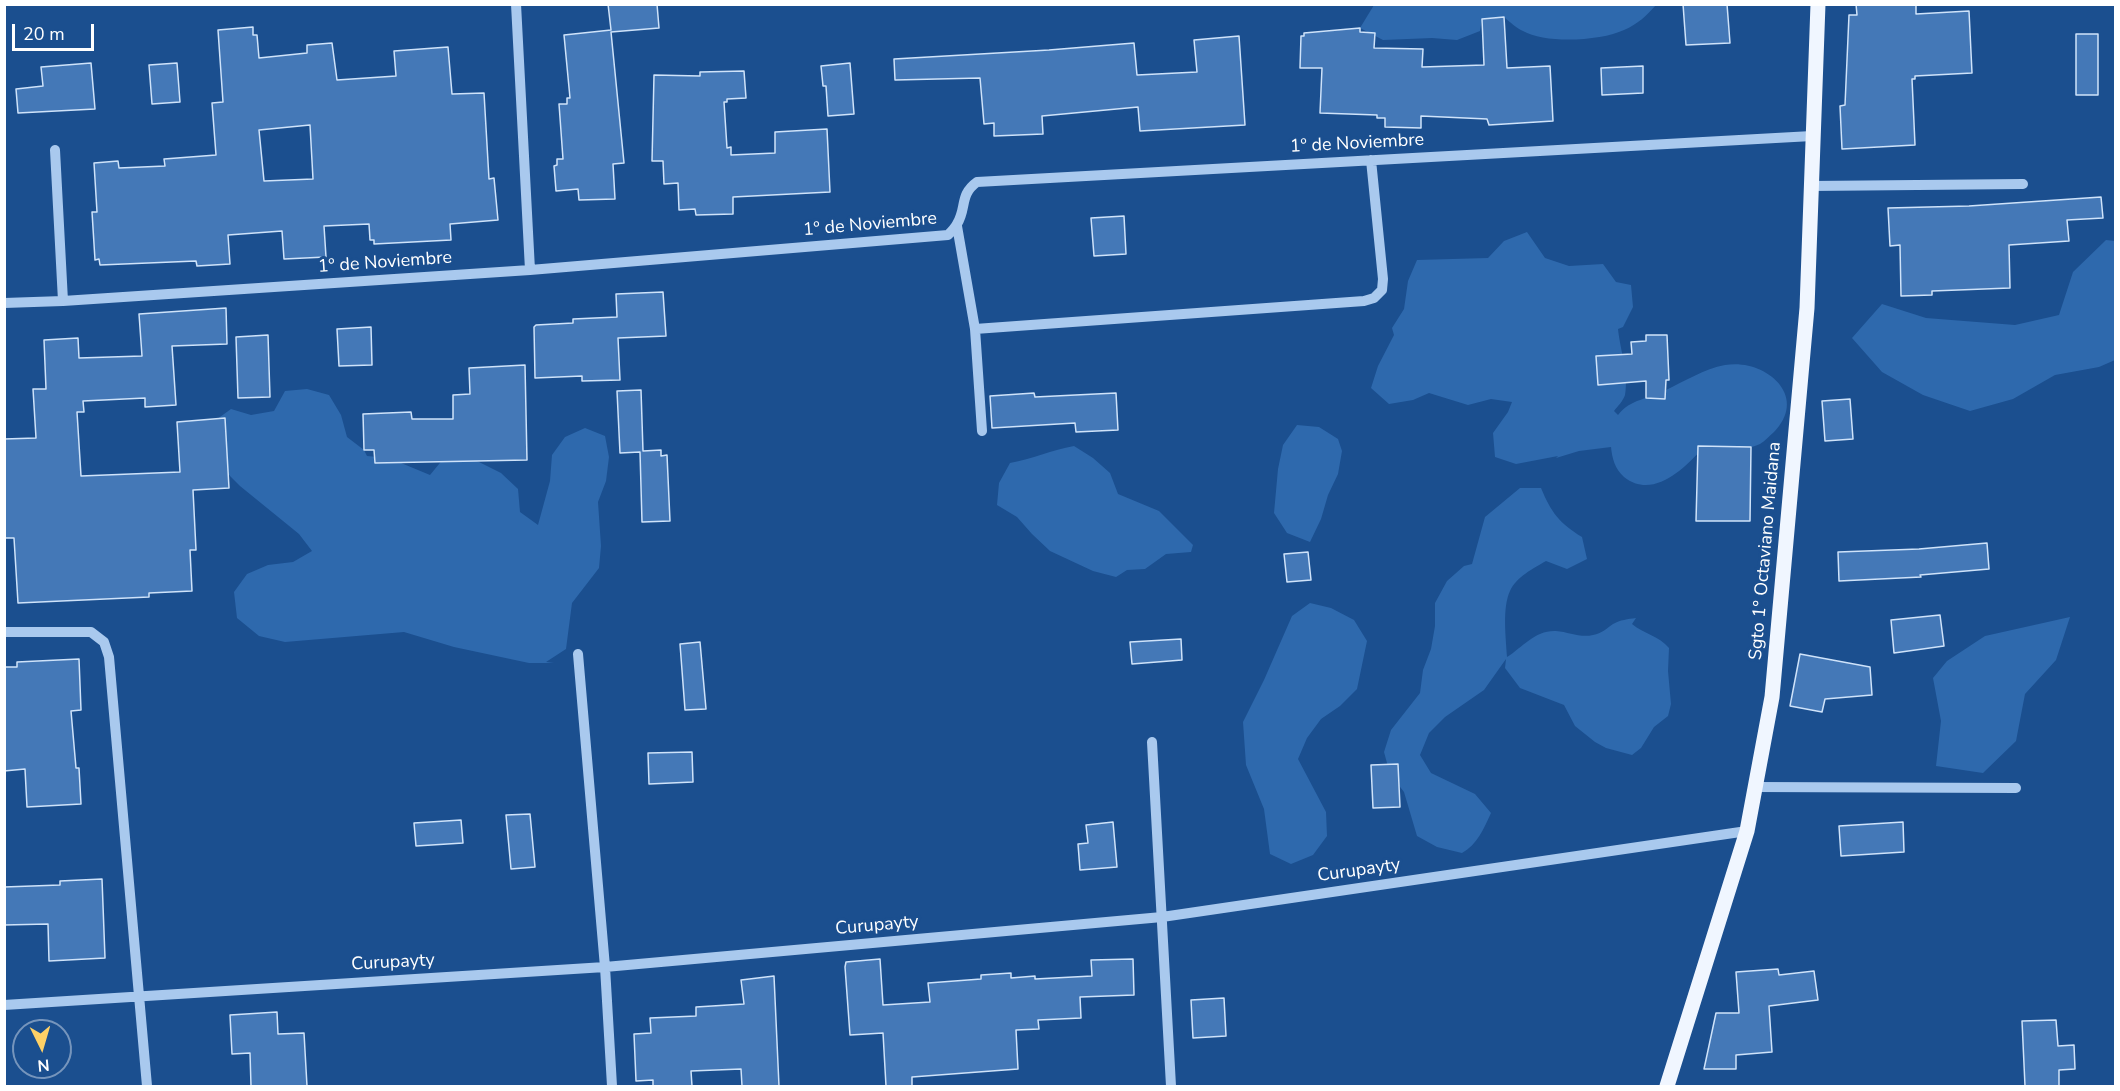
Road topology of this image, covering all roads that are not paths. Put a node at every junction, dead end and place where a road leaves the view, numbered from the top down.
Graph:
1 (516, 4) edge
2 (1818, 4) edge
3 (1812, 136) junction
4 (55, 150) dead end
5 (1371, 159) junction
6 (2023, 184) dead end
7 (1811, 186) junction
8 (957, 226) junction
9 (530, 270) junction
10 (63, 301) junction
11 (4, 303) edge
12 (975, 329) junction
13 (982, 430) dead end
14 (4, 632) edge
15 (578, 654) dead end
16 (1152, 742) dead end
17 (1756, 787) junction
18 (2016, 788) dead end
19 (1748, 831) junction
20 (1162, 917) junction
21 (604, 967) junction
22 (139, 995) junction
23 (4, 1005) edge
24 (147, 1086) edge
25 (612, 1086) edge
26 (1171, 1086) edge
27 (1666, 1086) edge

1 - 9 street
2 - 3 main road, Sgto 1° Octaviano Maidana
3 - 5 street, 1º de Noviembre
3 - 7 main road, Sgto 1° Octaviano Maidana
4 - 10 street
5 - 8 street, 1º de Noviembre
5 - 12 street
6 - 7 street
7 - 17 main road, Sgto 1° Octaviano Maidana
8 - 9 street, 1º de Noviembre
8 - 12 street
9 - 10 street, 1º de Noviembre
10 - 11 street, 1º de Noviembre
12 - 13 street
14 - 22 street
15 - 21 street
16 - 20 street
17 - 18 street
17 - 19 main road, Sgto 1° Octaviano Maidana
19 - 20 street, Curupayty
19 - 27 main road, Sgto 1° Octaviano Maidana
20 - 21 street, Curupayty
20 - 26 street
21 - 22 street, Curupayty
21 - 25 street
22 - 23 street, Curupayty
22 - 24 street

